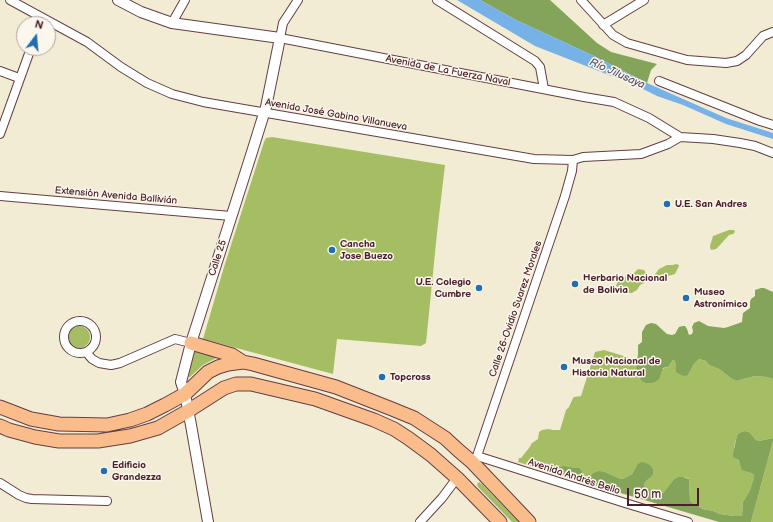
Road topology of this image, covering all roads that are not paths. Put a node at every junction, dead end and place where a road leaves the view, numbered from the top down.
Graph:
1 (10, 0) edge
2 (118, 0) edge
3 (185, 0) edge
4 (298, 0) edge
5 (437, 0) edge
6 (580, 0) edge
7 (644, 0) edge
8 (34, 16) edge
9 (172, 23) junction
10 (603, 25) junction
11 (56, 28) edge
12 (773, 32) edge
13 (280, 38) junction
14 (28, 56) edge
15 (0, 71) edge
16 (20, 78) junction
17 (659, 81) dead end
18 (544, 89) junction
19 (264, 112) junction
20 (773, 125) edge
21 (0, 134) edge
22 (680, 137) junction
23 (773, 153) edge
24 (573, 160) junction
25 (0, 196) edge
26 (231, 216) junction
27 (191, 343) junction
28 (86, 352) junction
29 (243, 362) junction
30 (184, 394) junction
31 (0, 407) edge
32 (188, 411) junction
33 (0, 426) edge
34 (474, 459) junction
35 (457, 478) junction
36 (0, 483) edge
37 (107, 501) dead end
38 (208, 522) edge
39 (420, 522) edge
40 (500, 522) edge
41 (529, 522) edge
42 (688, 522) edge

1 - 8 street, Avenida José Gabino Villanueva
2 - 9 street, Avenida de La Fuerza Naval
3 - 9 street
4 - 13 street, Calle 25
5 - 18 street
6 - 10 street
7 - 10 street
9 - 13 street, Avenida de La Fuerza Naval
10 - 12 street
11 - 19 street, Avenida José Gabino Villanueva
13 - 18 street, Avenida de La Fuerza Naval
13 - 19 street, Calle 25
14 - 16 street
15 - 16 street
16 - 21 street
17 - 20 street
18 - 22 street, Avenida de La Fuerza Naval
19 - 24 street, Avenida José Gabino Villanueva
19 - 26 street, Calle 25
22 - 23 street, Avenida de La Fuerza Naval
22 - 24 street, Avenida José Gabino Villanueva
24 - 34 street, Calle 26-Ovidio Suarez Morales
25 - 26 street, Extensión Avenida Ballivián
26 - 27 street, Calle 25
27 - 28 street
27 - 29 main road
27 - 30 street, Calle 25
28 - 28 street
29 - 30 main road
29 - 34 main road
30 - 31 main road
30 - 32 street, Calle 25
32 - 33 main road
32 - 35 main road
32 - 38 street, Calle 25
34 - 35 main road
34 - 41 main road
34 - 42 street, Avenida Andrés Bello
35 - 39 street
35 - 40 main road
36 - 37 street

